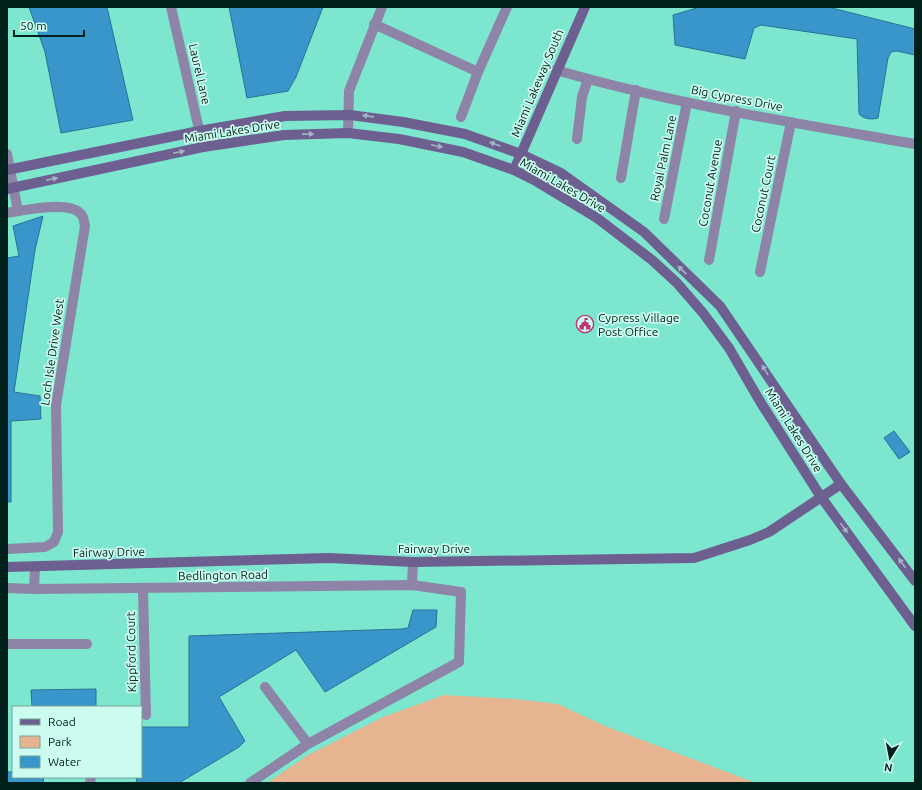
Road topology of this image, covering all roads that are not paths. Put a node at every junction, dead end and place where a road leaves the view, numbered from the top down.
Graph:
1 (171, 7) edge
2 (382, 7) edge
3 (507, 7) edge
4 (585, 7) edge
5 (374, 24) junction
6 (556, 70) junction
7 (478, 72) junction
8 (588, 79) junction
9 (636, 90) junction
10 (687, 102) junction
11 (736, 111) junction
12 (350, 115) junction
13 (461, 117) dead end
14 (791, 122) junction
15 (199, 131) junction
16 (348, 133) junction
17 (577, 139) dead end
18 (915, 144) edge
19 (203, 147) junction
20 (7, 154) edge
21 (521, 154) junction
22 (9, 170) edge
23 (514, 170) junction
24 (620, 178) dead end
25 (10, 188) edge
26 (18, 211) junction
27 (7, 213) edge
28 (664, 219) dead end
29 (709, 260) dead end
30 (760, 272) dead end
31 (841, 484) junction
32 (821, 497) junction
33 (7, 549) edge
34 (413, 562) junction
35 (7, 567) edge
36 (35, 567) junction
37 (915, 581) edge
38 (412, 585) junction
39 (7, 588) edge
40 (34, 589) junction
41 (143, 589) junction
42 (915, 626) edge
43 (7, 644) edge
44 (87, 644) dead end
45 (265, 687) dead end
46 (146, 715) dead end
47 (308, 744) junction
48 (250, 783) edge

1 - 15 street, Laurel Lane
2 - 5 street
3 - 7 street
4 - 6 main road, Miami Lakeway South
5 - 7 street
5 - 12 street
6 - 8 street, Big Cypress Drive
6 - 21 main road, Miami Lakeway South
7 - 13 street
8 - 9 street, Big Cypress Drive
8 - 17 street
9 - 10 street, Big Cypress Drive
9 - 24 street
10 - 11 street, Big Cypress Drive
10 - 28 street, Royal Palm Lane
11 - 14 street, Big Cypress Drive
11 - 29 street, Coconut Avenue
12 - 15 main road, Miami Lakes Drive
12 - 16 street
21 -> 12 main road, Miami Lakes Drive
14 - 18 street, Big Cypress Drive
14 - 30 street, Coconut Court
15 - 19 street, Laurel Lane
15 - 22 main road, Miami Lakes Drive
19 -> 16 main road, Miami Lakes Drive
16 -> 23 main road, Miami Lakes Drive
25 -> 19 main road, Miami Lakes Drive
20 - 22 street
21 - 23 main road, Miami Lakeway South
31 -> 21 main road, Miami Lakes Drive
22 - 25 street
23 - 32 main road, Miami Lakes Drive
25 - 26 street
26 - 27 street
26 - 33 street, Loch Isle Drive West
31 - 32 main road, Fairway Drive
37 -> 31 main road, Miami Lakes Drive
32 - 34 main road, Fairway Drive
32 -> 42 main road, Miami Lakes Drive
34 - 36 main road, Fairway Drive
34 - 38 street
35 - 36 main road, Fairway Drive
36 - 40 street
38 - 41 street, Bedlington Road
38 - 47 street, Bedlington Road
39 - 40 street, Bedlington Road
40 - 41 street, Bedlington Road
41 - 46 street, Kippford Court
43 - 44 street
45 - 47 street
47 - 48 street, Bedlington Road

